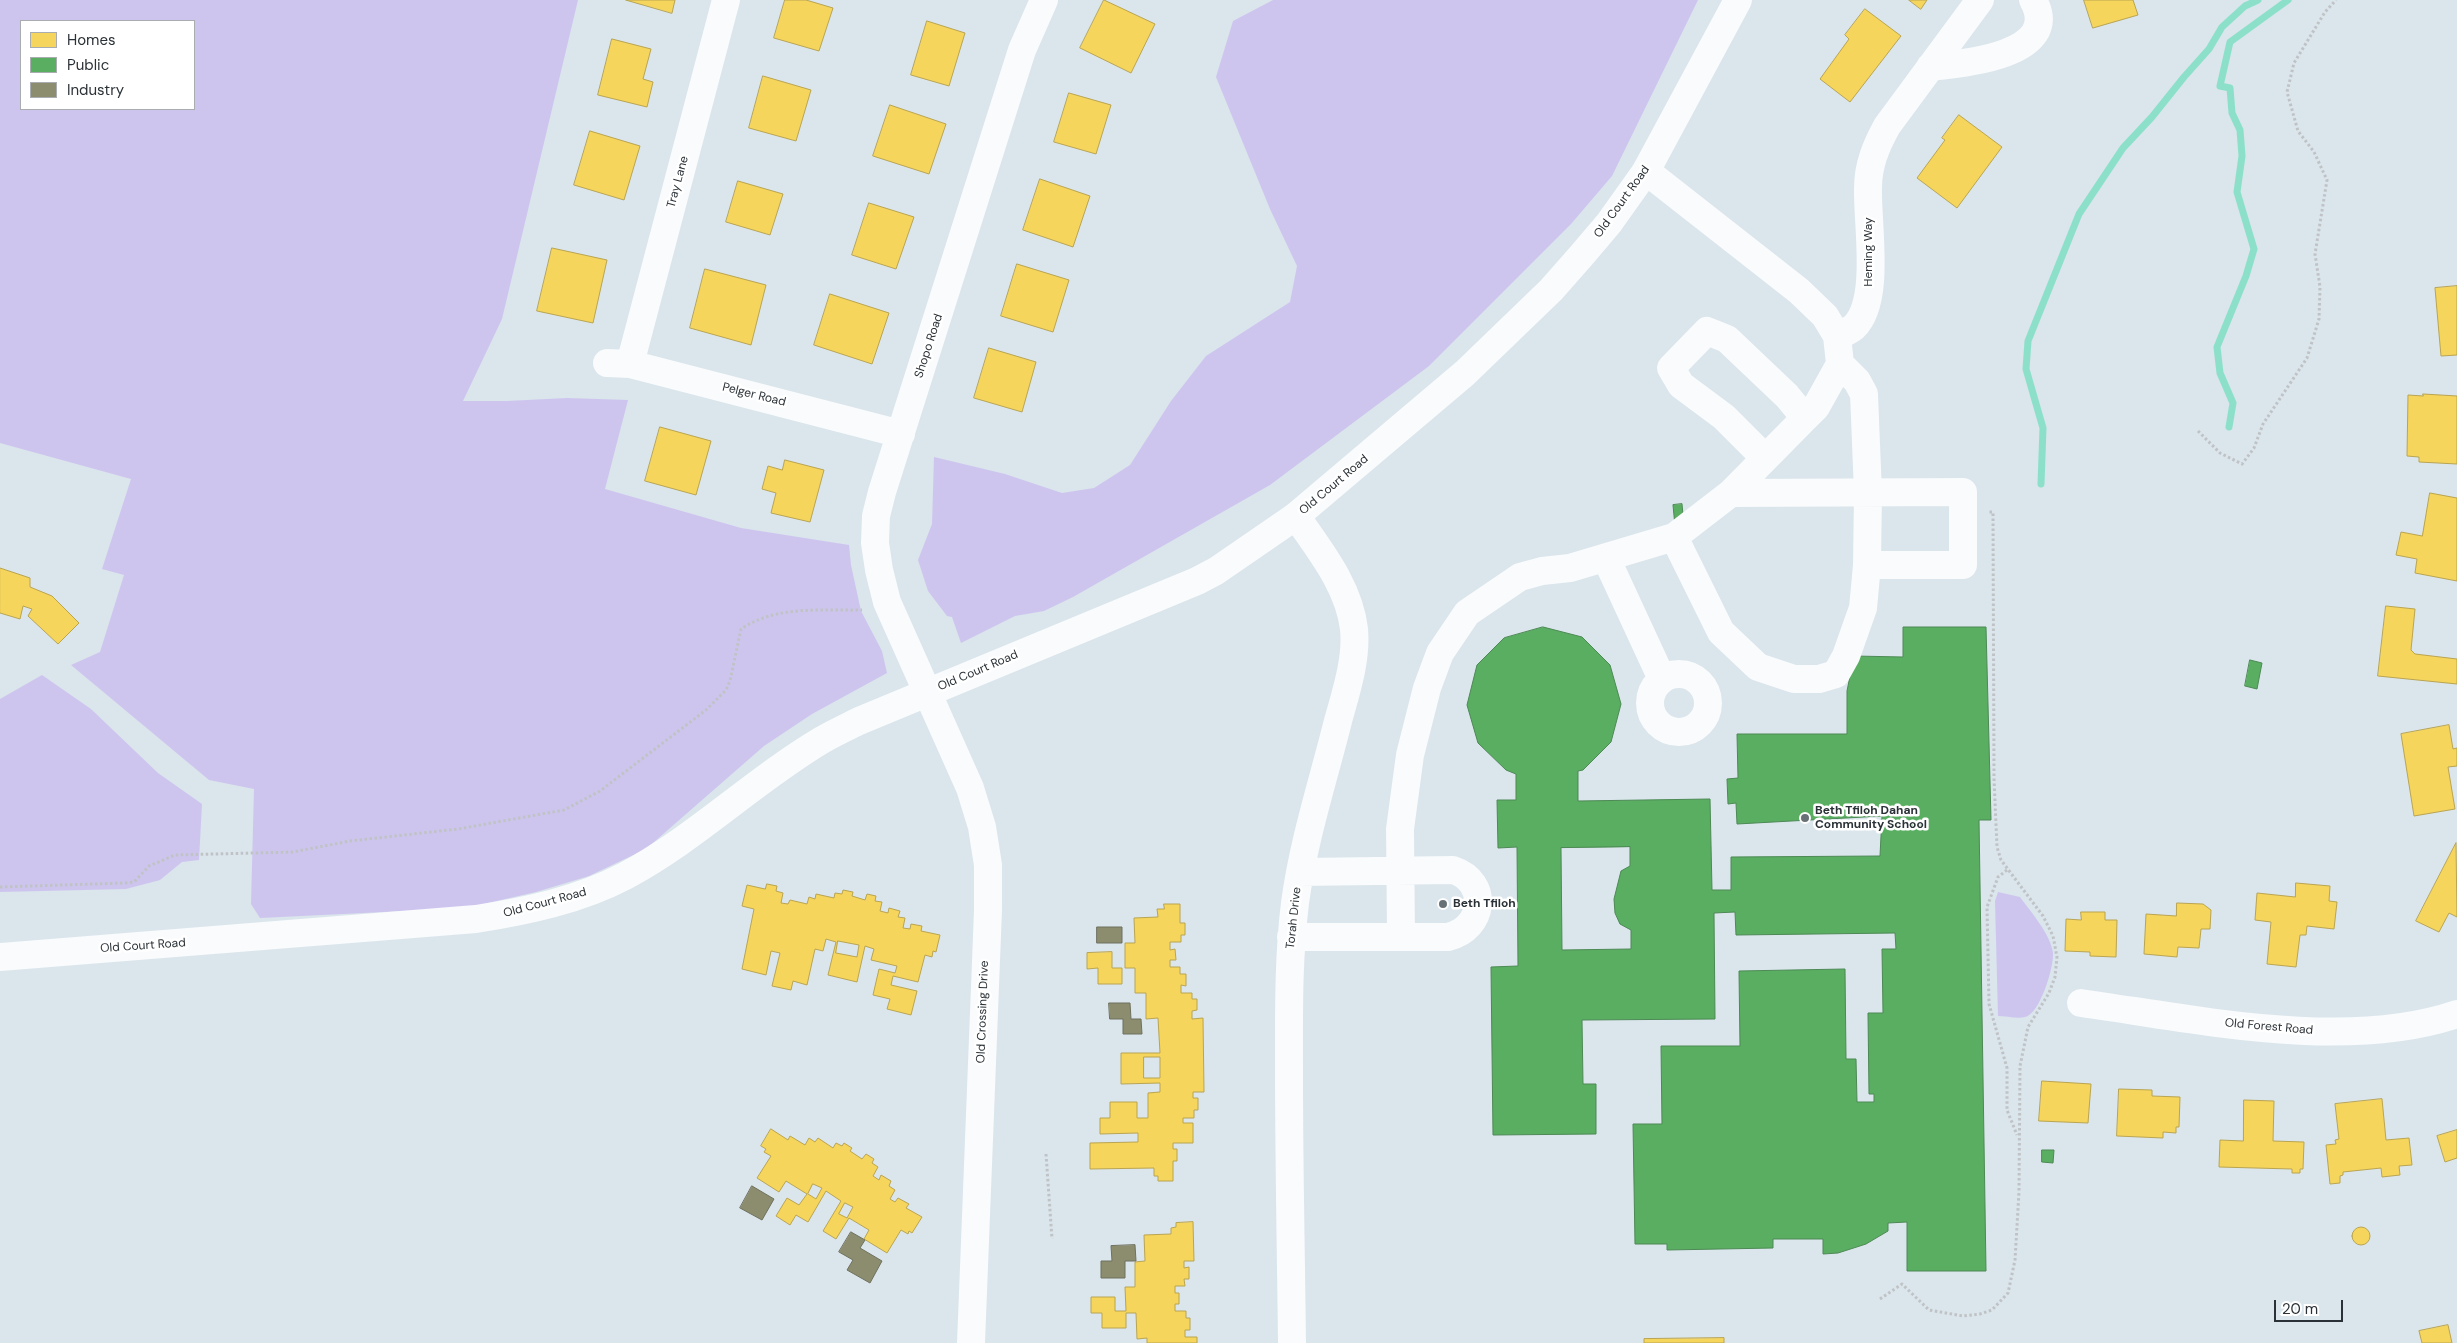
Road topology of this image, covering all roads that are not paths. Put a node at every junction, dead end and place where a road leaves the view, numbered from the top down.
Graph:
1 (726, 0) edge
2 (1044, 0) edge
3 (1738, 0) edge
4 (1980, 0) edge
5 (2033, 0) edge
6 (1930, 67) junction
7 (1646, 171) junction
8 (1837, 336) junction
9 (618, 364) joint
10 (1840, 364) junction
11 (1804, 418) junction
12 (901, 434) junction
13 (1765, 458) junction
14 (1868, 492) junction
15 (1731, 493) junction
16 (1296, 516) junction
17 (1674, 537) junction
18 (1606, 558) junction
19 (1867, 565) junction
20 (1662, 680) dead end
21 (926, 693) junction
22 (1400, 870) junction
23 (1300, 872) junction
24 (1291, 936) junction
25 (1401, 937) junction
26 (0, 957) edge
27 (2081, 1003) dead end
28 (2457, 1014) edge
29 (971, 1343) edge
30 (1292, 1343) edge

1 - 9 street, Tray Lane
2 - 12 street, Shopo Road
3 - 7 street, Old Court Road
4 - 6 street, Heming Way
5 - 6 street
6 - 8 street, Heming Way
7 - 8 street
7 - 16 street, Old Court Road
8 - 10 street
9 - 12 street, Pelger Road
10 - 11 street
10 - 14 street
11 - 13 street
11 - 13 street
12 - 21 street, Shopo Road
13 - 15 street
14 - 15 street
14 - 19 street
14 - 19 street
15 - 17 street
16 - 21 street, Old Court Road
16 - 23 street, Torah Drive
17 - 18 street
17 - 19 street
18 - 20 street
18 - 22 street
21 - 26 street, Old Court Road
21 - 29 street, Old Crossing Drive
22 - 23 street
22 - 25 street
22 - 25 street
23 - 24 street, Torah Drive
24 - 25 street
24 - 30 street, Torah Drive
27 - 28 street, Old Forest Road

